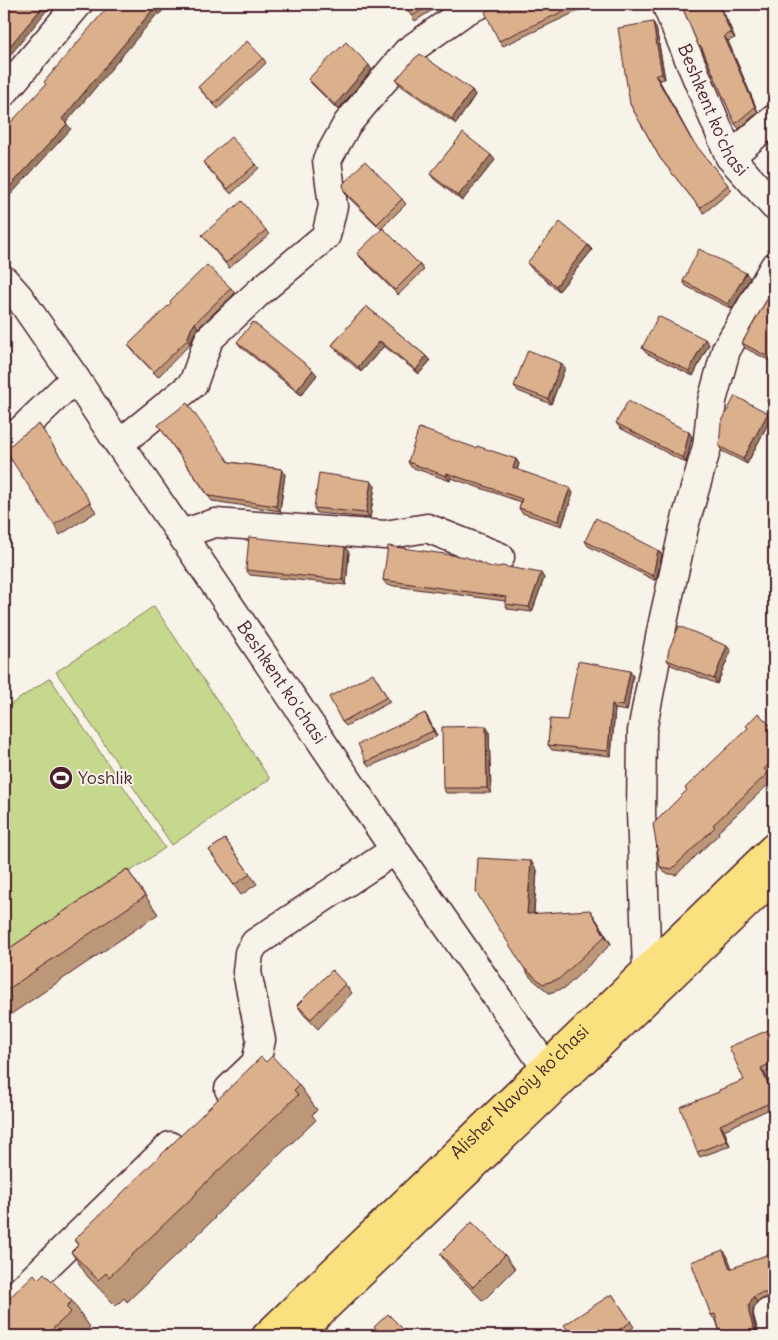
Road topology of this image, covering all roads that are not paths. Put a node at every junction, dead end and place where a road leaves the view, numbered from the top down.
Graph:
1 (78, 4) edge
2 (480, 4) edge
3 (666, 4) edge
4 (4, 92) edge
5 (774, 119) edge
6 (730, 157) junction
7 (774, 206) edge
8 (774, 267) edge
9 (4, 280) edge
10 (75, 378) junction
11 (119, 444) junction
12 (4, 447) edge
13 (181, 534) junction
14 (500, 557) dead end
15 (774, 847) edge
16 (395, 850) junction
17 (774, 878) edge
18 (647, 969) junction
19 (650, 997) junction
20 (552, 1076) junction
21 (214, 1104) edge
22 (186, 1131) edge
23 (4, 1307) edge
24 (266, 1336) edge
25 (296, 1336) edge

1 - 4 street
2 - 11 street
3 - 6 street, Beshkent ko'chasi
5 - 6 street
6 - 7 street, Beshkent ko'chasi
8 - 18 street
9 - 10 street, Beshkent ko'chasi
10 - 11 street, Beshkent ko'chasi
10 - 12 street
11 - 13 street, Beshkent ko'chasi
13 - 14 street
13 - 16 street, Beshkent ko'chasi
15 - 18 main road, Alisher Navoiy ko'chasi
16 - 20 street, Beshkent ko'chasi
16 - 21 street
17 - 19 main road, Alisher Navoiy ko'chasi
18 - 19 street
18 - 20 main road, Alisher Navoiy ko'chasi
19 - 20 main road, Alisher Navoiy ko'chasi
20 - 24 main road, Alisher Navoiy ko'chasi
20 - 25 main road, Alisher Navoiy ko'chasi
22 - 23 street

